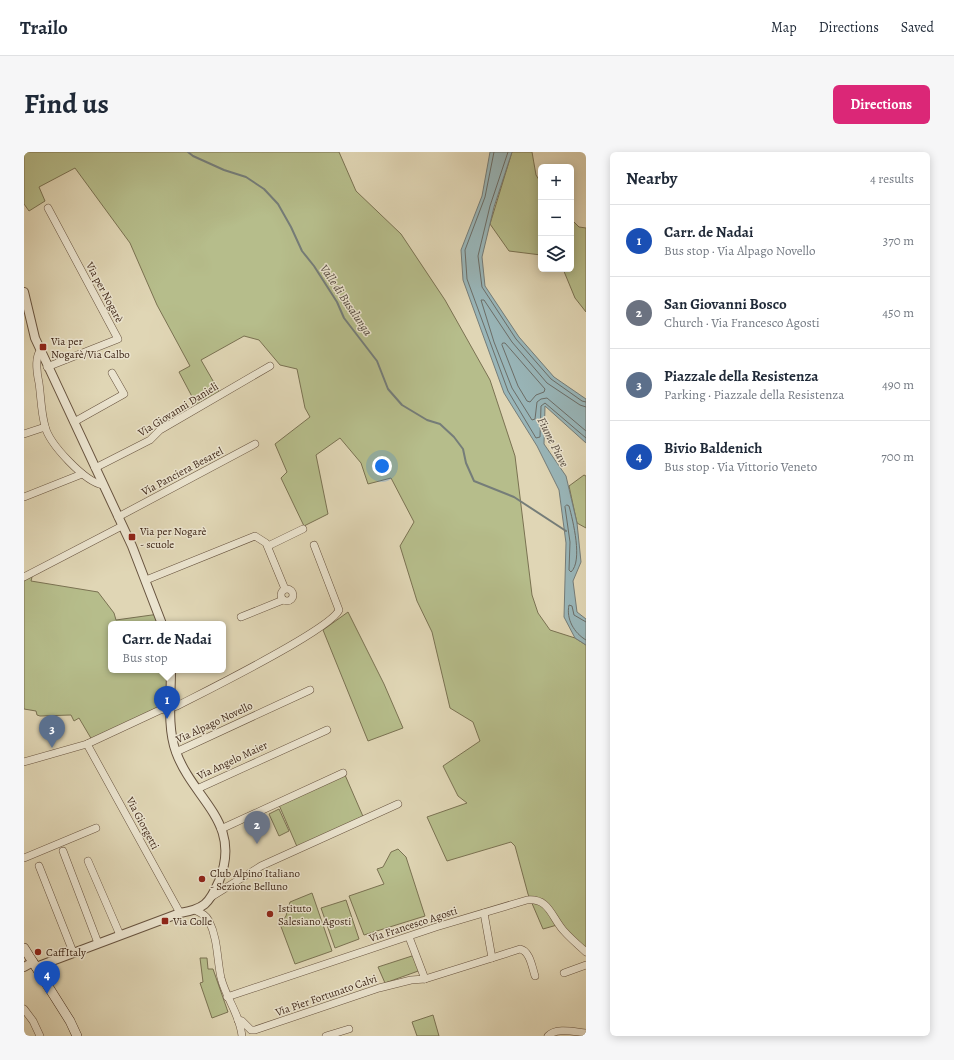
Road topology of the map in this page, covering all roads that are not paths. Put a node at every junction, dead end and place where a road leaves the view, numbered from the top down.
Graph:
1 (48, 208) dead end
2 (24, 292) edge
3 (27, 317) edge
4 (40, 351) junction
5 (270, 366) dead end
6 (47, 367) junction
7 (112, 373) dead end
8 (74, 422) junction
9 (45, 427) junction
10 (24, 434) edge
11 (255, 444) dead end
12 (95, 468) junction
13 (82, 474) junction
14 (103, 485) junction
15 (24, 497) edge
16 (118, 517) junction
17 (122, 526) junction
18 (304, 529) dead end
19 (314, 545) dead end
20 (268, 546) junction
21 (24, 577) edge
22 (146, 580) junction
23 (285, 589) junction
24 (283, 600) junction
25 (241, 617) dead end
26 (161, 621) edge
27 (170, 673) edge
28 (310, 690) dead end
29 (171, 708) junction
30 (327, 730) dead end
31 (87, 744) junction
32 (176, 752) junction
33 (24, 762) edge
34 (343, 773) dead end
35 (197, 788) junction
36 (398, 804) dead end
37 (96, 828) dead end
38 (221, 829) junction
39 (62, 851) dead end
40 (24, 858) edge
41 (88, 861) dead end
42 (40, 866) dead end
43 (204, 904) junction
44 (180, 913) junction
45 (484, 913) junction
46 (208, 920) junction
47 (120, 935) junction
48 (409, 937) junction
49 (98, 943) junction
50 (24, 948) edge
51 (73, 952) junction
52 (586, 952) edge
53 (492, 958) junction
54 (586, 964) edge
55 (31, 965) edge
56 (564, 973) dead end
57 (535, 976) dead end
58 (425, 979) junction
59 (227, 997) junction
60 (24, 1008) edge
61 (238, 1020) junction
62 (349, 1029) dead end
63 (586, 1033) edge
64 (40, 1036) edge
65 (77, 1036) edge
66 (242, 1036) edge
67 (326, 1036) edge
68 (548, 1036) edge

1 - 6 street, Via per Nogarè
2 - 3 street
3 - 4 street
4 - 6 street
4 - 9 street
5 - 12 street, Via Giovanni Danieli
6 - 8 street
7 - 8 street
8 - 12 street
9 - 10 street
9 - 13 street
11 - 16 street, Via Panciera Besarel
12 - 14 street
13 - 14 street
13 - 15 street
14 - 16 street
16 - 17 street
17 - 21 street
17 - 22 street
18 - 20 street
19 - 29 street
20 - 22 street
20 - 23 street
22 - 26 street
23 - 24 street
23 - 24 street
24 - 25 street
27 - 29 street, Via Alpago Novello
28 - 32 street, Via Alpago Novello
29 - 31 street
29 - 32 street, Via Alpago Novello
30 - 35 street, Via Angelo Maier
31 - 33 street
31 - 44 street, Via Giorgetti
32 - 35 street, Via Alpago Novello
34 - 38 street
35 - 38 street, Via Alpago Novello
36 - 43 street
37 - 40 street
38 - 43 street, Via Alpago Novello
39 - 49 street
41 - 47 street
42 - 51 street
43 - 44 street
43 - 46 street
43 - 46 street
44 - 47 street
45 - 48 street, Via Francesco Agosti
45 - 52 street, Via Francesco Agosti
45 - 53 street
46 - 59 street
47 - 49 street
48 - 58 street
48 - 59 street, Via Francesco Agosti
49 - 51 street
50 - 55 main road
51 - 55 street
53 - 57 street, Via Pier Fortunato Calvi
53 - 58 street, Via Pier Fortunato Calvi
54 - 56 street
55 - 65 main road
58 - 61 street, Via Pier Fortunato Calvi
59 - 61 street
60 - 64 street
61 - 66 street
62 - 67 street
63 - 68 street

